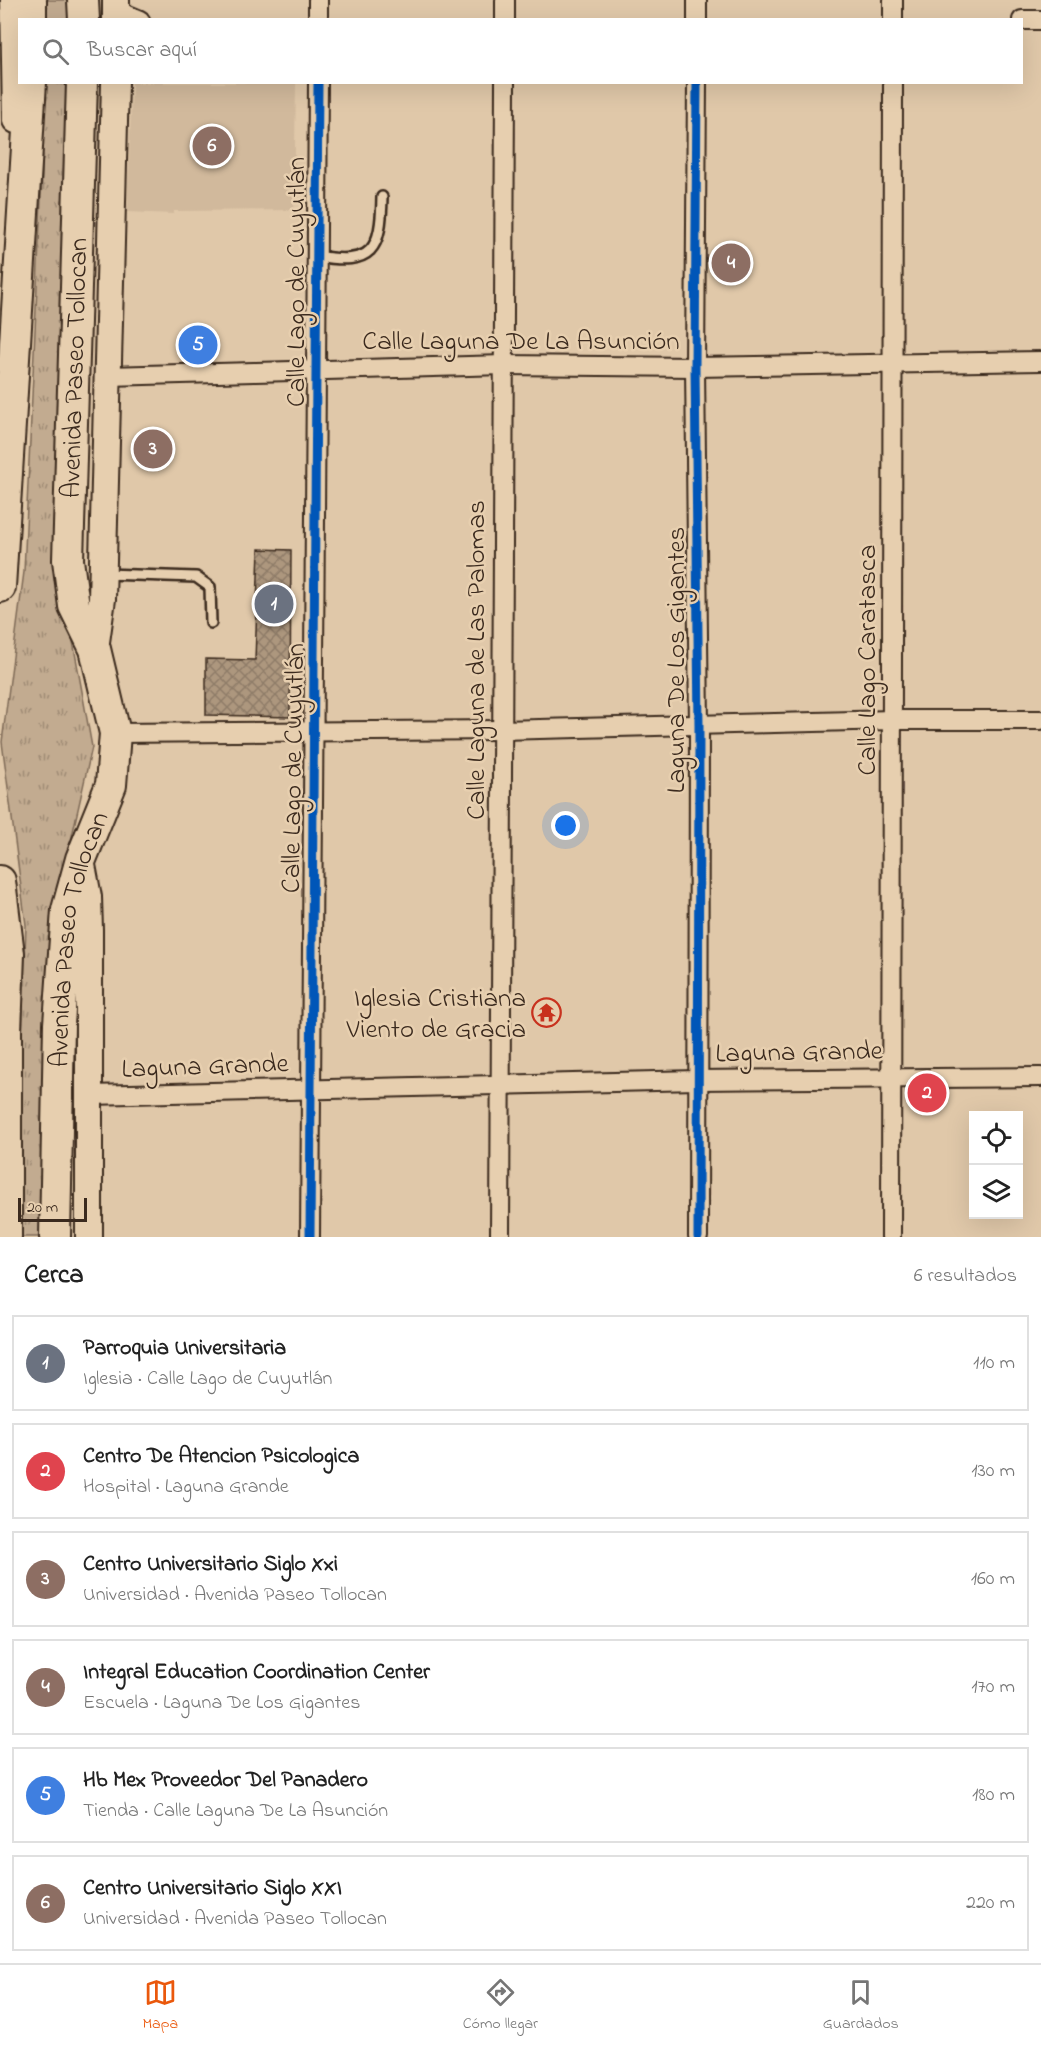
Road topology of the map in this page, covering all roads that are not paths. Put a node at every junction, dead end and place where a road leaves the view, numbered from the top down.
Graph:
1 (14, 0) edge
2 (31, 0) edge
3 (83, 0) edge
4 (318, 0) edge
5 (505, 0) edge
6 (697, 0) edge
7 (893, 0) edge
8 (116, 10) edge
9 (31, 18) edge
10 (84, 18) edge
11 (135, 18) edge
12 (318, 18) edge
13 (505, 18) edge
14 (697, 18) edge
15 (893, 18) edge
16 (1023, 20) edge
17 (1041, 20) edge
18 (31, 84) edge
19 (82, 84) edge
20 (115, 84) edge
21 (318, 84) edge
22 (505, 84) edge
23 (697, 84) edge
24 (893, 84) edge
25 (382, 197) dead end
26 (317, 256) junction
27 (1041, 361) edge
28 (892, 362) junction
29 (504, 365) junction
30 (695, 367) junction
31 (318, 368) junction
32 (108, 376) junction
33 (0, 378) edge
34 (103, 574) junction
35 (0, 587) edge
36 (211, 623) dead end
37 (95, 649) junction
38 (893, 720) junction
39 (1041, 720) edge
40 (699, 726) junction
41 (501, 730) junction
42 (315, 732) junction
43 (115, 733) junction
44 (81, 859) junction
45 (0, 881) edge
46 (891, 1076) junction
47 (1041, 1077) edge
48 (697, 1080) junction
49 (500, 1084) junction
50 (311, 1089) junction
51 (90, 1095) junction
52 (6, 1237) edge
53 (55, 1237) edge
54 (89, 1237) edge
55 (310, 1237) edge
56 (500, 1237) edge
57 (698, 1237) edge
58 (891, 1237) edge

1 - 33 main road
2 - 9 highway
3 - 10 highway
4 - 12 street
5 - 13 street
6 - 14 street
7 - 15 street
8 - 11 street
16 - 17 street
18 - 35 highway, Avenida Paseo Tollocan
19 - 37 highway, Avenida Paseo Tollocan
20 - 32 main road, Avenida Paseo Tollocan
21 - 26 street, Calle Lago de Cuyutlán
22 - 29 street, Calle Laguna de Las Palomas
23 - 30 street, Laguna De Los Gigantes
24 - 28 street, Calle Lago Caratasca
25 - 26 lane
26 - 31 street, Calle Lago de Cuyutlán
27 - 28 street, Calle Laguna De La Asunción
28 - 30 street, Calle Laguna De La Asunción
28 - 38 street, Calle Lago Caratasca
29 - 30 street, Calle Laguna De La Asunción
29 - 31 street, Calle Laguna De La Asunción
29 - 41 street, Calle Laguna de Las Palomas
30 - 40 street, Laguna De Los Gigantes
31 - 32 street, Calle Laguna De La Asunción
31 - 42 street, Calle Lago de Cuyutlán
32 - 34 main road, Avenida Paseo Tollocan
34 - 36 lane
34 - 37 main road, Avenida Paseo Tollocan
37 - 43 highway, Avenida Paseo Tollocan
38 - 39 street
38 - 40 street
38 - 46 street, Calle Lago Caratasca
40 - 41 street
40 - 48 street, Laguna De Los Gigantes
41 - 42 street
41 - 49 street, Calle Laguna de Las Palomas
42 - 43 street
42 - 50 street, Calle Lago de Cuyutlán
43 - 44 highway, Avenida Paseo Tollocan
44 - 51 main road
44 - 53 highway, Avenida Paseo Tollocan
45 - 52 highway, Avenida Paseo Tollocan
46 - 47 street, Laguna Grande
46 - 48 street, Laguna Grande
46 - 58 street, Calle Lago Caratasca
48 - 49 street, Laguna Grande
48 - 57 street, Laguna De Los Gigantes
49 - 50 street, Laguna Grande
49 - 56 street, Calle Laguna de Las Palomas
50 - 51 street, Laguna Grande
50 - 55 street, Calle Lago de Cuyutlán
51 - 54 main road

